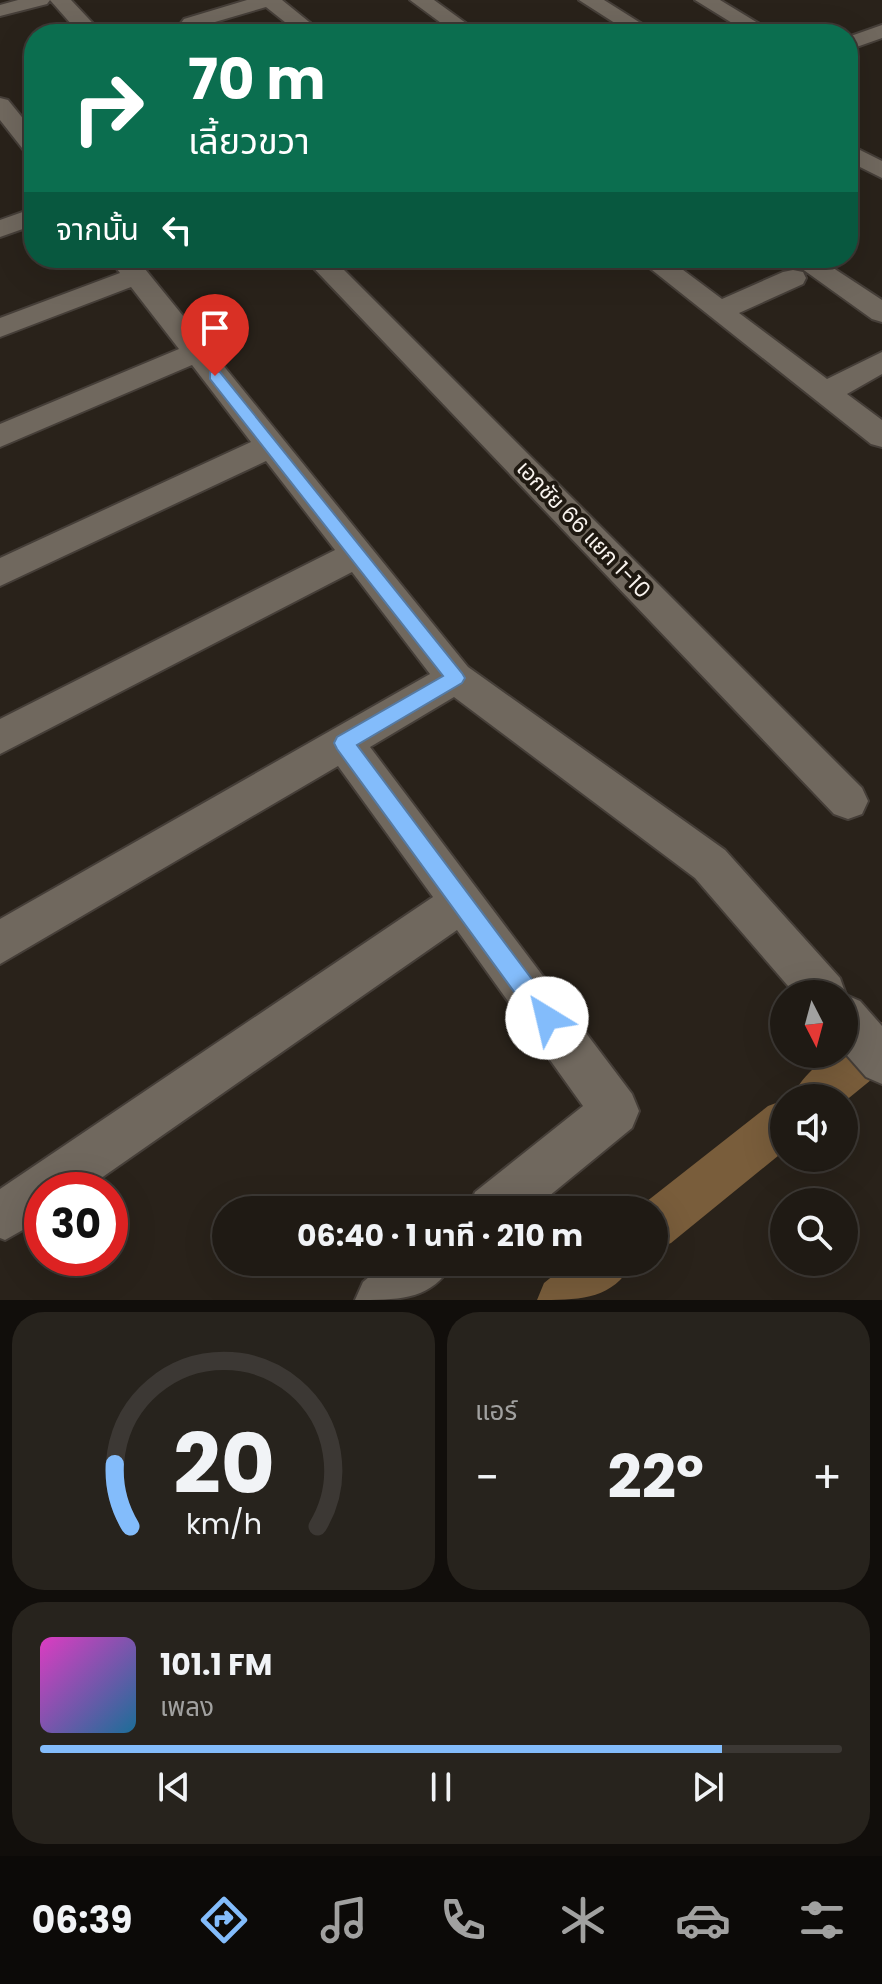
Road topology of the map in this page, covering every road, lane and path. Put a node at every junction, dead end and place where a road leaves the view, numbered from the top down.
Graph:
1 (60, 0) edge
2 (269, 0) edge
3 (420, 0) edge
4 (589, 0) edge
5 (705, 0) edge
6 (38, 1) edge
7 (3, 11) dead end
8 (57, 23) dead end
9 (191, 23) dead end
10 (83, 24) edge
11 (300, 24) edge
12 (455, 24) edge
13 (630, 24) edge
14 (747, 24) edge
15 (880, 33) edge
16 (858, 41) edge
17 (0, 105) edge
18 (24, 135) edge
19 (858, 157) edge
20 (882, 171) edge
21 (24, 220) edge
22 (0, 229) edge
23 (127, 268) edge
24 (130, 268) edge
25 (327, 268) edge
26 (663, 268) edge
27 (796, 268) edge
28 (719, 311) junction
29 (882, 313) edge
30 (0, 328) edge
31 (197, 352) junction
32 (882, 362) edge
33 (826, 392) junction
34 (0, 436) edge
35 (882, 436) edge
36 (271, 446) junction
37 (357, 554) junction
38 (0, 573) edge
39 (455, 678) junction
40 (0, 737) edge
41 (344, 743) junction
42 (848, 801) dead end
43 (462, 902) junction
44 (0, 943) edge
45 (812, 980) edge
46 (858, 1033) edge
47 (882, 1061) edge
48 (510, 1196) edge
49 (5, 1215) dead end
50 (411, 1276) edge
51 (381, 1300) edge

1 - 10 street
2 - 9 street
2 - 11 street
3 - 12 street
4 - 13 street
5 - 14 street
6 - 7 street
6 - 8 street
15 - 16 street
17 - 18 street
19 - 20 street
21 - 22 street
23 - 30 street
24 - 31 street
25 - 42 street, เอกชัย 66 แยก 1-10
26 - 28 street
27 - 28 street
27 - 29 street
28 - 33 street
31 - 34 street
31 - 36 street
32 - 33 street
33 - 35 street
36 - 37 street
36 - 38 street
37 - 39 street
37 - 40 street
39 - 41 street
39 - 45 street
41 - 43 street
41 - 44 street
43 - 48 street
43 - 49 street
46 - 47 street
50 - 51 street

